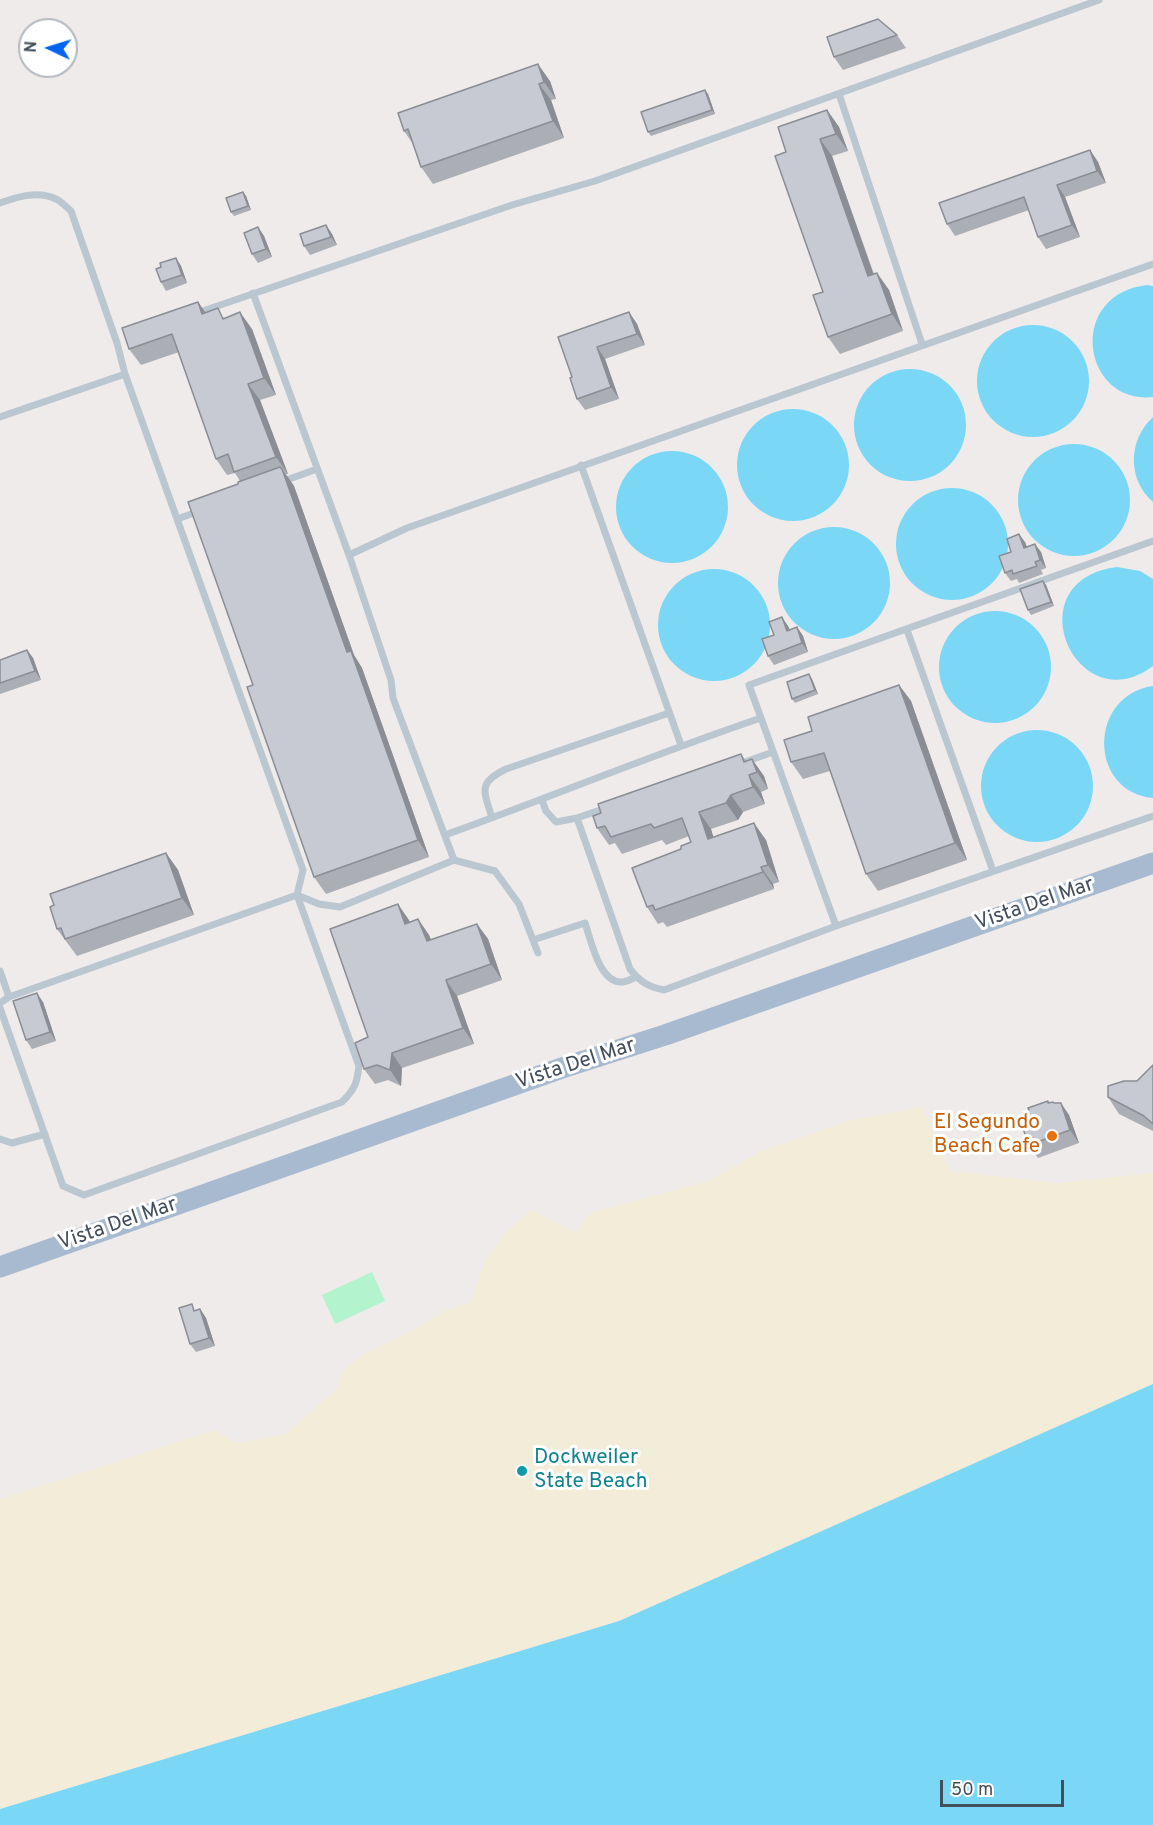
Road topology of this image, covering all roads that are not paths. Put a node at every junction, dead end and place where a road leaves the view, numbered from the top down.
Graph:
1 (1099, 0) edge
2 (839, 94) junction
3 (0, 203) edge
4 (1153, 264) edge
5 (253, 293) junction
6 (188, 317) edge
7 (125, 340) edge
8 (117, 343) junction
9 (922, 344) junction
10 (125, 374) junction
11 (0, 417) edge
12 (581, 465) junction
13 (317, 469) junction
14 (274, 484) edge
15 (210, 507) edge
16 (177, 519) junction
17 (1153, 542) edge
18 (349, 555) junction
19 (907, 630) junction
20 (669, 713) junction
21 (761, 718) junction
22 (681, 745) junction
23 (773, 752) junction
24 (740, 763) edge
25 (542, 800) junction
26 (610, 807) edge
27 (1153, 816) edge
28 (492, 818) junction
29 (577, 818) junction
30 (445, 835) junction
31 (454, 860) junction
32 (1153, 864) edge
33 (993, 871) junction
34 (297, 895) junction
35 (836, 926) junction
36 (533, 940) junction
37 (538, 953) dead end
38 (0, 972) edge
39 (636, 978) junction
40 (9, 997) junction
41 (0, 1006) edge
42 (45, 1134) junction
43 (0, 1139) edge
44 (0, 1266) edge

1 - 2 lane
2 - 5 lane
2 - 9 lane
3 - 8 lane
4 - 9 lane
5 - 6 lane
5 - 13 lane
7 - 8 lane
8 - 10 lane
9 - 12 lane
10 - 11 lane
10 - 16 lane
12 - 18 lane
12 - 20 lane
13 - 14 lane
13 - 18 lane
15 - 16 lane
16 - 34 lane
17 - 19 lane
18 - 30 lane
19 - 21 lane
19 - 33 lane
20 - 22 lane
20 - 28 lane
21 - 22 lane
21 - 23 lane
22 - 25 lane
23 - 24 lane
23 - 35 lane
25 - 28 lane
25 - 29 lane
26 - 29 lane
27 - 33 lane
28 - 30 lane
29 - 39 lane
30 - 31 lane
31 - 34 lane
31 - 36 lane
32 - 44 main road, Vista Del Mar
33 - 35 lane
34 - 40 lane
34 - 42 lane
35 - 39 lane
36 - 37 lane
36 - 39 lane
38 - 40 lane
40 - 41 lane
41 - 42 lane
42 - 43 lane

